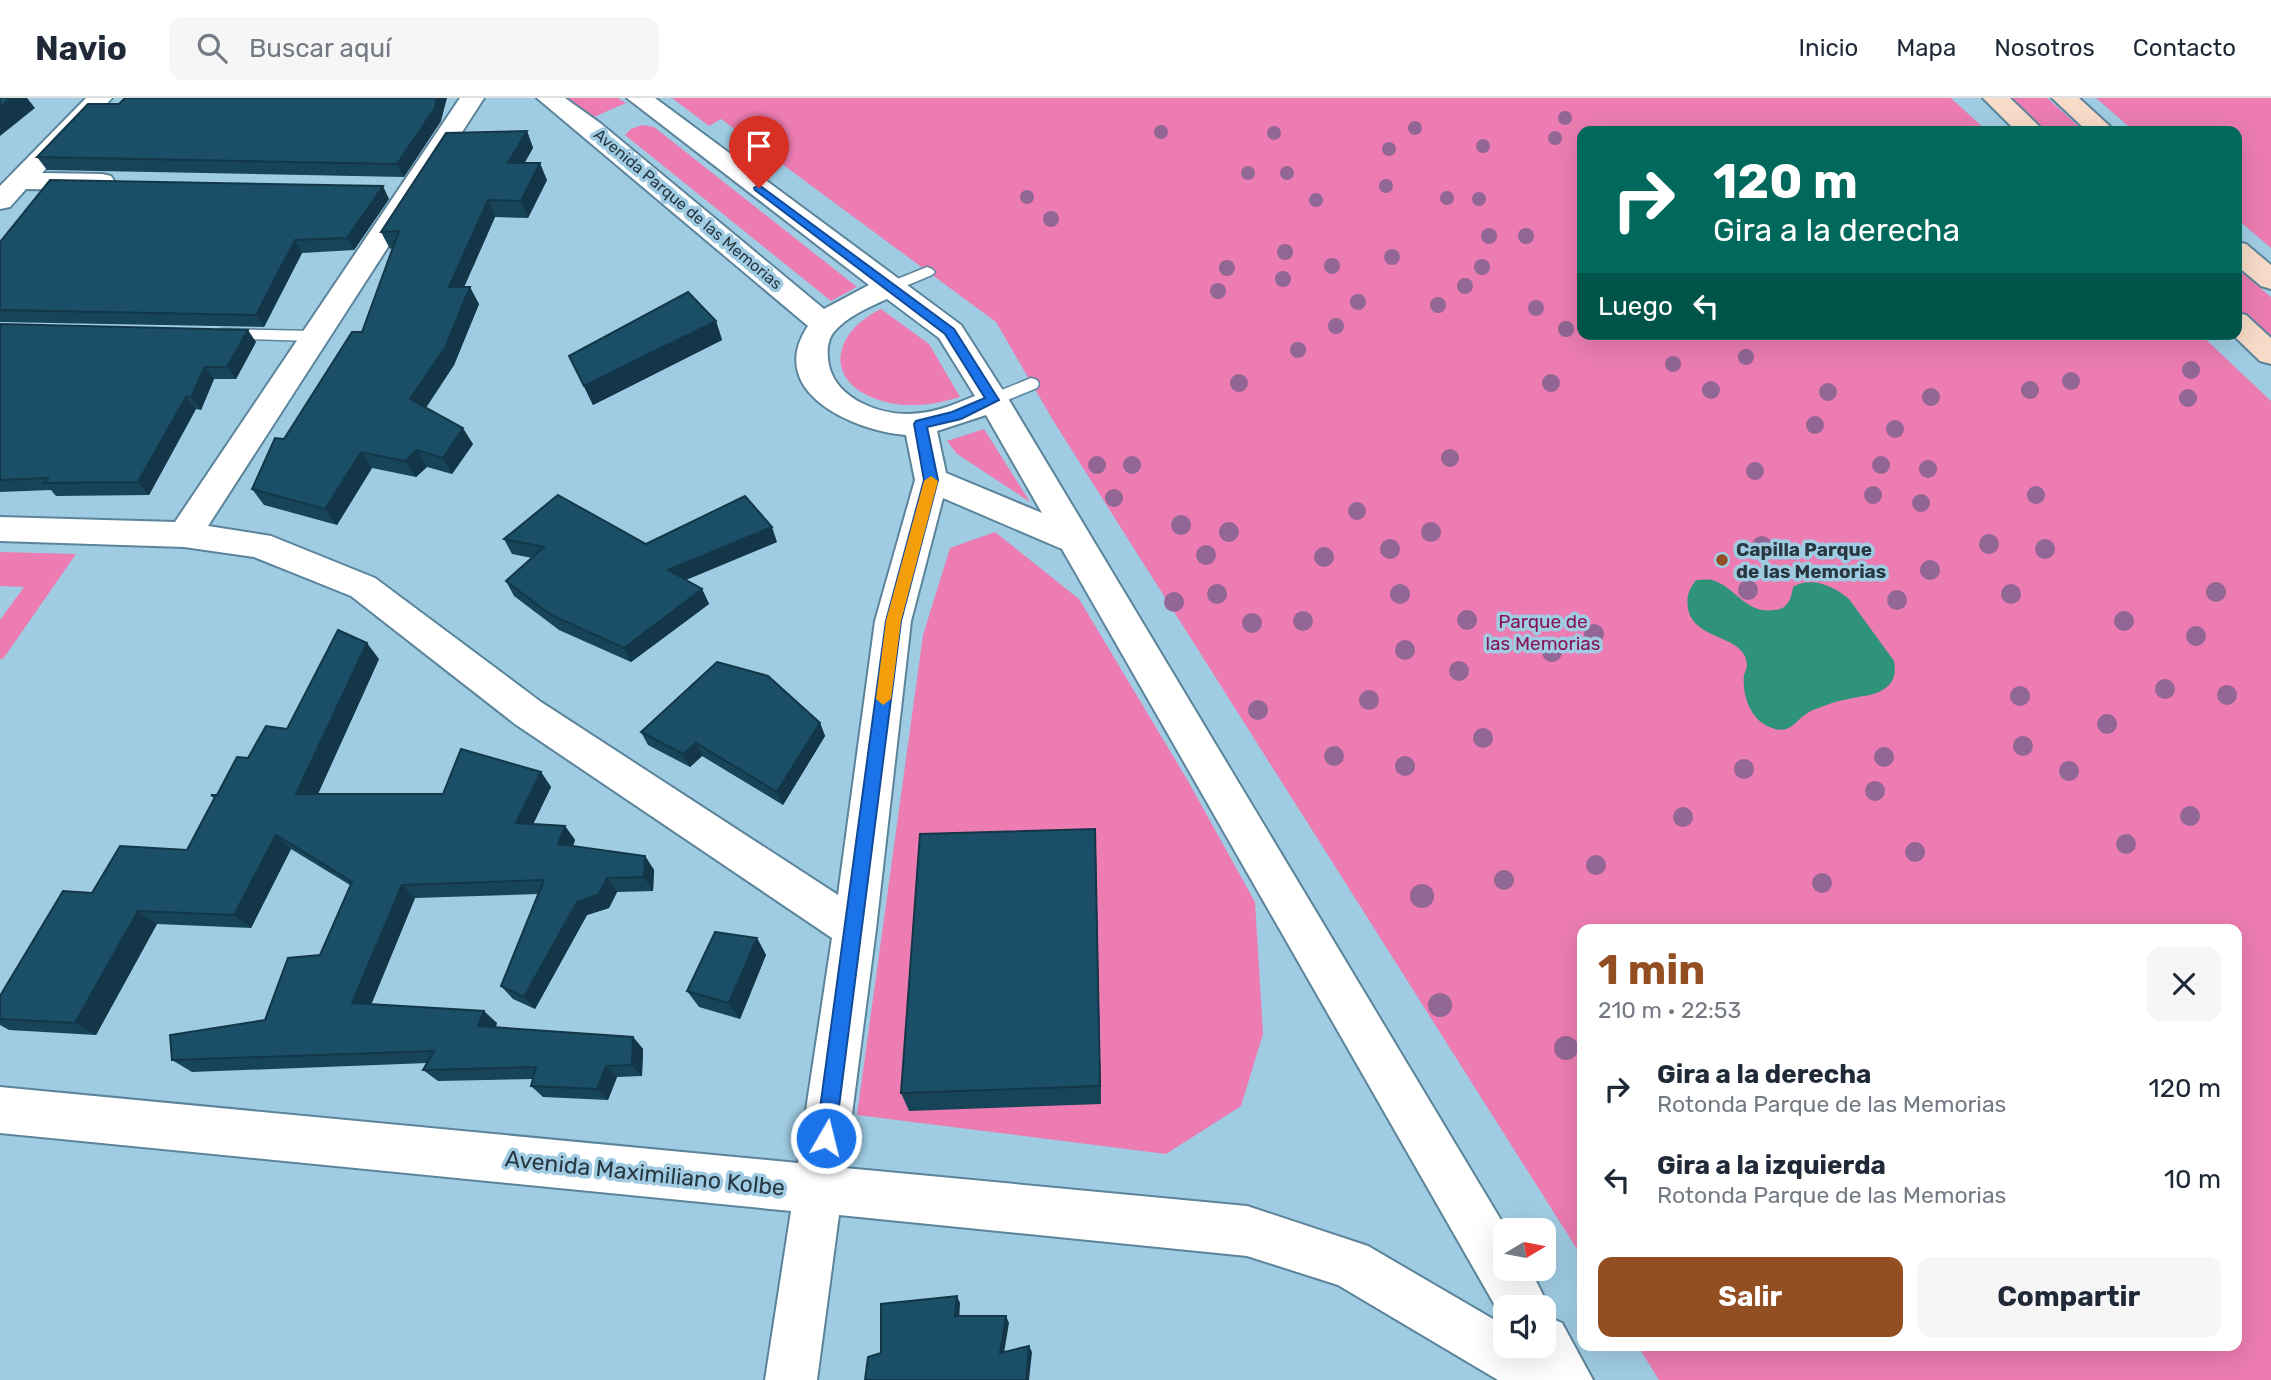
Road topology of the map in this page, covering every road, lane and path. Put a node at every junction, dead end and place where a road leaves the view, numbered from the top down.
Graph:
1 (100, 98) edge
2 (472, 98) edge
3 (549, 98) edge
4 (1995, 98) edge
5 (2064, 98) edge
6 (624, 113) edge
7 (2026, 126) edge
8 (2096, 126) edge
9 (19, 181) junction
10 (128, 183) edge
11 (0, 201) edge
12 (2242, 255) edge
13 (927, 272) dead end
14 (2271, 280) edge
15 (891, 287) junction
16 (824, 324) junction
17 (2242, 327) edge
18 (205, 334) edge
19 (314, 336) junction
20 (2271, 354) edge
21 (1031, 384) dead end
22 (993, 400) junction
23 (920, 424) junction
24 (931, 480) junction
25 (0, 529) edge
26 (184, 535) junction
27 (1075, 540) junction
28 (855, 929) junction
29 (0, 1110) edge
30 (818, 1190) junction
31 (1517, 1295) edge
32 (1554, 1358) edge
33 (791, 1380) edge
34 (1548, 1380) edge
35 (1567, 1380) edge

1 - 9 street
2 - 19 street
3 - 6 street, Avenida Parque de las Memorias
4 - 7 main road
5 - 8 main road
6 - 15 street, Avenida Parque de las Memorias
6 - 16 street, Avenida Parque de las Memorias
9 - 10 street
9 - 11 street
12 - 14 main road
13 - 15 lane
15 - 16 street
15 - 22 street
16 - 23 street
17 - 20 main road
18 - 19 lane
19 - 26 street
21 - 22 lane
22 - 23 street
22 - 27 street
23 - 24 street
24 - 27 street
24 - 28 street
25 - 26 street
26 - 28 street
27 - 31 street
28 - 30 street
29 - 30 street, Avenida Maximiliano Kolbe
30 - 33 street
30 - 34 street, Avenida Maximiliano Kolbe
32 - 35 street

